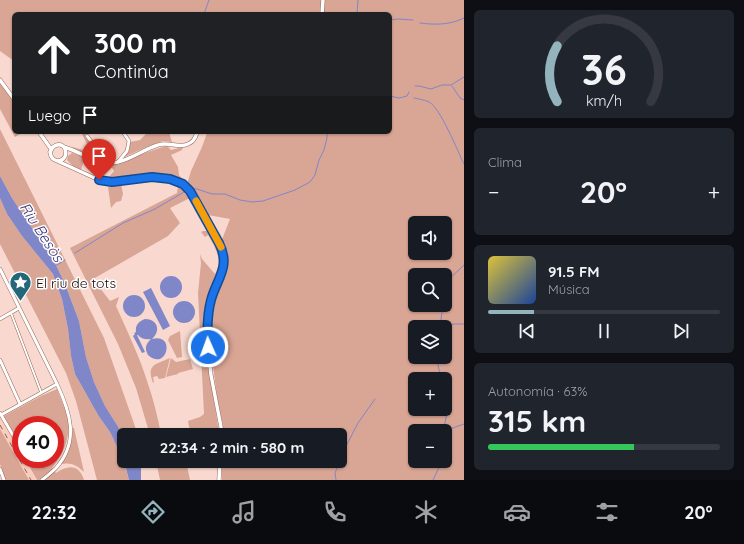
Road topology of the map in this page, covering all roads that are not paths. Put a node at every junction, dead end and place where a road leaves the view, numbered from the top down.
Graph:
1 (323, 0) edge
2 (322, 12) edge
3 (0, 80) edge
4 (12, 96) edge
5 (40, 134) edge
6 (124, 134) edge
7 (196, 134) edge
8 (87, 136) dead end
9 (44, 140) junction
10 (55, 145) junction
11 (64, 147) junction
12 (51, 149) junction
13 (74, 151) junction
14 (66, 153) junction
15 (64, 158) junction
16 (58, 161) junction
17 (118, 162) junction
18 (108, 163) junction
19 (66, 164) junction
20 (0, 269) edge
21 (19, 308) junction
22 (11, 313) junction
23 (0, 319) edge
24 (0, 360) edge
25 (57, 384) junction
26 (41, 392) junction
27 (20, 404) junction
28 (1, 414) edge
29 (220, 428) edge
30 (12, 433) edge
31 (220, 468) edge
32 (0, 469) edge
33 (4, 480) edge
34 (42, 480) edge
35 (219, 480) edge

1 - 2 street
3 - 4 street
5 - 9 street
6 - 17 street
7 - 17 street
8 - 18 street
9 - 10 street
9 - 12 street
10 - 11 street
10 - 12 street
11 - 13 street
11 - 14 street
12 - 16 street
13 - 14 street
13 - 18 street
14 - 15 street
15 - 16 street
15 - 19 street
16 - 19 street
17 - 18 street
19 - 29 street
20 - 21 street
21 - 22 street
21 - 25 street
22 - 23 street
22 - 26 street
24 - 27 street
25 - 26 street
25 - 34 street
26 - 27 street
27 - 28 street
28 - 30 street
31 - 35 street
32 - 33 street

